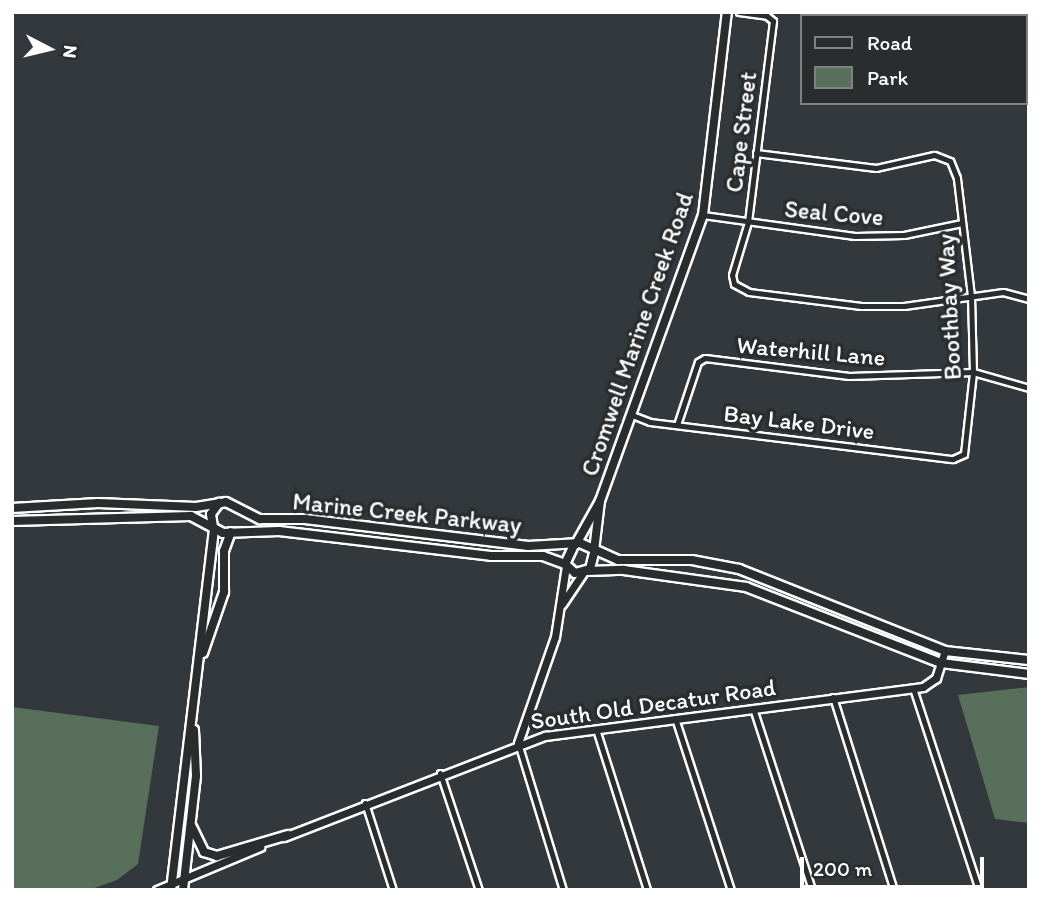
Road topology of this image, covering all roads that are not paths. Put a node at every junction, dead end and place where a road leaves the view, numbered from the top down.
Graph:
1 (727, 12) edge
2 (739, 12) edge
3 (756, 153) junction
4 (703, 215) junction
5 (748, 222) junction
6 (962, 223) junction
7 (971, 296) junction
8 (1029, 299) edge
9 (972, 372) junction
10 (1029, 388) edge
11 (632, 415) junction
12 (677, 425) junction
13 (962, 456) joint
14 (600, 501) junction
15 (219, 503) junction
16 (12, 508) edge
17 (238, 509) junction
18 (12, 521) edge
19 (213, 528) junction
20 (232, 532) junction
21 (575, 544) junction
22 (594, 552) junction
23 (565, 565) junction
24 (585, 572) junction
25 (761, 577) junction
26 (756, 590) junction
27 (561, 605) junction
28 (945, 651) junction
29 (1029, 660) edge
30 (941, 663) junction
31 (198, 665) junction
32 (1029, 674) edge
33 (913, 688) junction
34 (833, 698) junction
35 (753, 708) junction
36 (675, 718) junction
37 (192, 720) junction
38 (596, 729) junction
39 (518, 743) junction
40 (440, 773) junction
41 (365, 803) junction
42 (191, 823) junction
43 (288, 835) junction
44 (184, 879) junction
45 (172, 886) edge
46 (157, 890) edge
47 (183, 890) edge
48 (393, 890) edge
49 (479, 890) edge
50 (563, 890) edge
51 (647, 890) edge
52 (731, 890) edge
53 (812, 890) edge
54 (894, 890) edge
55 (979, 890) edge

1 - 4 main road, Cromwell Marine Creek Road
2 - 3 street, Cape Street
3 - 5 street, Cape Street
3 - 6 street, Boothbay Way
4 - 5 street, Seal Cove
4 - 11 main road, Cromwell Marine Creek Road
5 - 6 street, Seal Cove
5 - 7 street, Cape Street
6 - 7 street, Boothbay Way
7 - 8 street
7 - 9 street, Boothbay Way
9 - 10 street, Waterhill Lane
9 - 12 street, Waterhill Lane
9 - 13 street, Boothbay Way
11 - 12 street, Bay Lake Drive
11 - 14 main road, Cromwell Marine Creek Road
12 - 13 street, Bay Lake Drive
14 - 21 main road, Cromwell Marine Creek Road
14 - 22 main road, Cromwell Marine Creek Road
15 - 16 main road
15 - 17 main road
15 - 19 main road
17 - 20 main road
17 - 21 main road, Marine Creek Parkway
18 - 19 main road
19 - 20 main road
19 - 31 main road
20 - 23 main road, Marine Creek Parkway
20 - 31 main road
21 - 22 main road
21 - 23 main road, Cromwell Marine Creek Road
22 - 24 main road, Cromwell Marine Creek Road
22 - 25 main road
23 - 24 main road, Marine Creek Parkway
23 - 27 street
24 - 26 main road
24 - 27 street
25 - 26 main road
25 - 28 main road
26 - 30 main road
27 - 39 street
28 - 29 main road
28 - 30 street
30 - 32 main road
30 - 33 street, South Old Decatur Road
31 - 37 main road
33 - 34 street, South Old Decatur Road
33 - 55 street
34 - 35 street, South Old Decatur Road
34 - 54 street
35 - 36 street, South Old Decatur Road
35 - 53 street
36 - 38 street, South Old Decatur Road
36 - 52 street
37 - 42 main road
37 - 45 main road
38 - 39 street, South Old Decatur Road
38 - 51 street
39 - 40 street, South Old Decatur Road
39 - 50 street
40 - 41 street, South Old Decatur Road
40 - 49 street
41 - 43 street, South Old Decatur Road
41 - 48 street
42 - 43 main road
42 - 44 main road
43 - 44 street, South Old Decatur Road
44 - 45 street, South Old Decatur Road
44 - 47 main road
45 - 46 street, South Old Decatur Road

